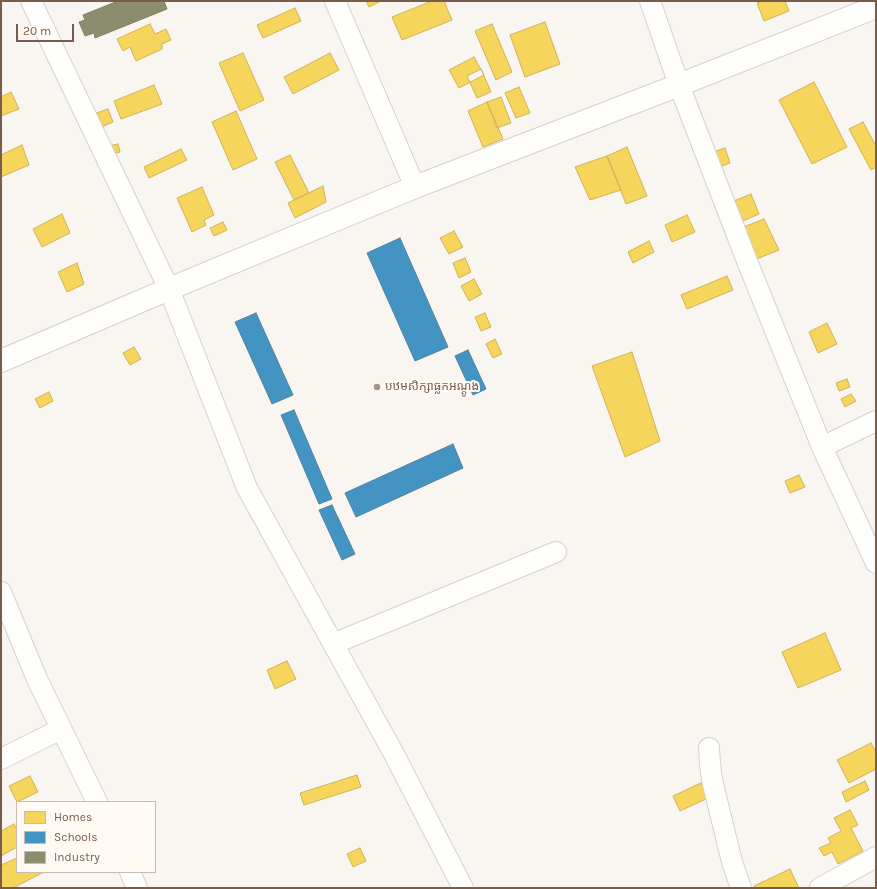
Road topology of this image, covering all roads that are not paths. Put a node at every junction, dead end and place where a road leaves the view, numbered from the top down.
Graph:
1 (31, 1) edge
2 (335, 1) edge
3 (650, 1) edge
4 (876, 7) edge
5 (680, 85) junction
6 (415, 187) junction
7 (169, 289) junction
8 (1, 361) edge
9 (876, 421) edge
10 (822, 447) junction
11 (556, 552) dead end
12 (876, 563) edge
13 (1, 592) edge
14 (333, 644) junction
15 (61, 729) junction
16 (709, 748) dead end
17 (1, 759) edge
18 (97, 801) edge
19 (876, 857) edge
20 (130, 873) edge
21 (137, 888) edge
22 (463, 888) edge
23 (741, 888) edge
24 (820, 888) edge

1 - 7 street
2 - 6 street
3 - 5 street
4 - 5 street
5 - 6 street
5 - 10 street
6 - 7 street
7 - 8 street
7 - 14 street
9 - 10 street
10 - 12 street
11 - 14 street
13 - 15 street
14 - 22 street
15 - 17 street
15 - 18 street
16 - 23 street
19 - 24 street
20 - 21 street

